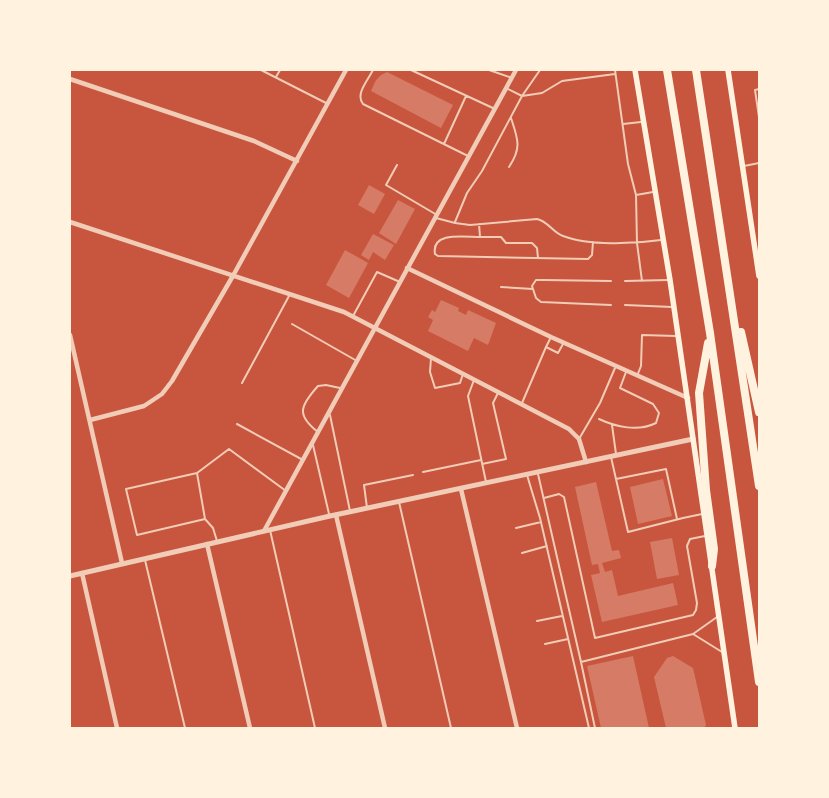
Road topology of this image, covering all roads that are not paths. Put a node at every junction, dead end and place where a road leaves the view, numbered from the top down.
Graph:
1 (260, 70) edge
2 (280, 70) edge
3 (346, 70) edge
4 (373, 70) edge
5 (411, 70) edge
6 (489, 70) edge
7 (516, 70) edge
8 (540, 70) edge
9 (615, 70) edge
10 (635, 70) edge
11 (667, 70) edge
12 (696, 70) edge
13 (728, 70) edge
14 (615, 74) junction
15 (276, 77) junction
16 (512, 78) junction
17 (70, 79) edge
18 (506, 88) junction
19 (759, 89) edge
20 (466, 96) junction
21 (522, 96) junction
22 (328, 104) junction
23 (495, 109) junction
24 (759, 116) edge
25 (511, 118) junction
26 (644, 122) junction
27 (623, 124) junction
28 (444, 144) junction
29 (469, 156) junction
30 (297, 161) junction
31 (759, 164) edge
32 (397, 165) dead end
33 (743, 166) junction
34 (509, 167) dead end
35 (656, 192) junction
36 (636, 195) junction
37 (436, 216) junction
38 (70, 222) edge
39 (455, 223) junction
40 (479, 224) junction
41 (480, 237) junction
42 (664, 240) junction
43 (593, 242) junction
44 (637, 243) junction
45 (538, 259) junction
46 (407, 268) junction
47 (234, 274) junction
48 (759, 276) edge
49 (728, 277) junction
50 (642, 280) junction
51 (670, 280) junction
52 (611, 281) dead end
53 (625, 281) dead end
54 (400, 282) junction
55 (502, 287) dead end
56 (533, 289) junction
57 (290, 294) junction
58 (611, 304) dead end
59 (625, 305) dead end
60 (674, 307) junction
61 (353, 316) junction
62 (292, 324) dead end
63 (376, 328) junction
64 (710, 333) junction
65 (70, 335) edge
66 (678, 336) junction
67 (551, 337) junction
68 (564, 343) junction
69 (546, 347) junction
70 (431, 357) junction
71 (357, 361) junction
72 (615, 367) junction
73 (626, 372) junction
74 (463, 374) junction
75 (637, 376) junction
76 (474, 380) junction
77 (242, 383) dead end
78 (342, 388) junction
79 (498, 393) junction
80 (688, 398) junction
81 (521, 405) junction
82 (759, 412) edge
83 (329, 413) junction
84 (599, 419) dead end
85 (90, 420) junction
86 (237, 424) dead end
87 (612, 424) junction
88 (318, 432) junction
89 (579, 439) junction
90 (693, 439) junction
91 (312, 443) junction
92 (614, 457) junction
93 (303, 460) junction
94 (481, 460) junction
95 (586, 462) junction
96 (482, 464) junction
97 (423, 472) dead end
98 (538, 472) junction
99 (197, 473) junction
100 (413, 475) dead end
101 (527, 475) junction
102 (616, 479) junction
103 (486, 484) junction
104 (759, 486) edge
105 (461, 489) junction
106 (286, 491) junction
107 (544, 498) junction
108 (399, 502) junction
109 (367, 509) junction
110 (350, 512) junction
111 (704, 514) junction
112 (333, 516) junction
113 (205, 519) junction
114 (678, 519) junction
115 (542, 522) junction
116 (516, 528) dead end
117 (267, 530) junction
118 (707, 536) junction
119 (217, 542) junction
120 (207, 544) junction
121 (547, 546) junction
122 (522, 553) dead end
123 (145, 558) junction
124 (122, 563) junction
125 (712, 566) junction
126 (82, 574) junction
127 (70, 576) edge
128 (562, 616) junction
129 (718, 616) junction
130 (538, 621) dead end
131 (693, 634) junction
132 (568, 639) junction
133 (545, 644) dead end
134 (724, 653) junction
135 (581, 662) junction
136 (759, 682) edge
137 (118, 728) edge
138 (185, 728) edge
139 (250, 728) edge
140 (315, 728) edge
141 (385, 728) edge
142 (451, 728) edge
143 (517, 728) edge
144 (589, 728) edge
145 (595, 728) edge
146 (735, 728) edge

1 - 15 lane
2 - 15 lane
3 - 22 street
4 - 28 lane
5 - 20 lane
6 - 16 lane
7 - 16 street
8 - 21 lane
9 - 14 lane
10 - 26 main road
11 - 64 highway
12 - 49 highway
13 - 33 main road
14 - 21 lane
14 - 27 lane
15 - 22 lane
16 - 18 street
17 - 30 street
18 - 21 lane
18 - 23 street
19 - 24 lane
20 - 23 lane
20 - 28 lane
21 - 25 lane
22 - 30 street
23 - 29 street
25 - 34 lane
25 - 39 lane
26 - 27 lane
26 - 35 main road
27 - 36 lane
28 - 29 lane
29 - 37 street
30 - 47 street
31 - 33 lane
32 - 37 lane
33 - 48 main road
35 - 36 lane
35 - 42 main road
36 - 44 lane
37 - 39 lane
37 - 46 street
38 - 47 street
39 - 40 lane
40 - 41 lane
40 - 43 lane
41 - 45 lane
41 - 45 lane
42 - 44 lane
42 - 51 main road
43 - 44 lane
43 - 45 lane
44 - 50 lane
46 - 54 street
46 - 67 street
47 - 57 street
47 - 85 street
49 - 82 highway
49 - 104 highway
50 - 51 lane
50 - 53 lane
51 - 60 main road
52 - 56 lane
54 - 61 lane
54 - 63 street
55 - 56 lane
56 - 58 lane
57 - 61 street
57 - 77 lane
59 - 60 lane
60 - 66 main road
61 - 63 street
62 - 71 lane
63 - 70 street
63 - 71 street
64 - 125 highway
64 - 136 highway
65 - 85 street
66 - 75 lane
66 - 80 main road
67 - 68 street
67 - 69 lane
68 - 69 lane
68 - 72 street
69 - 81 lane
70 - 74 street
70 - 74 lane
71 - 78 street
72 - 73 street
72 - 89 lane
73 - 75 street
73 - 87 lane
74 - 76 street
75 - 80 street
76 - 79 street
76 - 94 lane
78 - 83 street
78 - 88 lane
79 - 81 street
79 - 96 lane
80 - 90 main road
81 - 89 street
83 - 88 street
83 - 110 lane
84 - 87 lane
85 - 124 street
86 - 93 lane
87 - 92 lane
88 - 91 street
89 - 95 street
90 - 92 street
90 - 111 main road
91 - 93 street
91 - 112 lane
92 - 95 street
92 - 102 lane
93 - 106 street
94 - 96 lane
94 - 97 lane
95 - 98 street
96 - 103 lane
98 - 101 street
98 - 107 lane
99 - 106 lane
99 - 113 lane
99 - 113 lane
100 - 109 lane
101 - 103 street
101 - 115 lane
102 - 114 lane
102 - 114 lane
103 - 105 street
105 - 108 street
105 - 143 street
106 - 117 street
107 - 118 lane
107 - 135 lane
108 - 109 street
108 - 142 lane
109 - 110 street
110 - 112 street
111 - 114 lane
111 - 118 main road
112 - 117 street
112 - 141 street
113 - 119 lane
115 - 116 lane
115 - 121 lane
117 - 119 street
117 - 140 lane
118 - 125 main road
119 - 120 street
120 - 123 street
120 - 139 street
121 - 122 lane
121 - 128 lane
123 - 124 street
123 - 138 lane
124 - 126 street
125 - 129 main road
126 - 127 street
126 - 137 street
128 - 130 lane
128 - 132 lane
129 - 131 lane
129 - 134 main road
131 - 134 lane
131 - 135 lane
132 - 133 lane
132 - 144 lane
134 - 146 main road
135 - 145 lane

